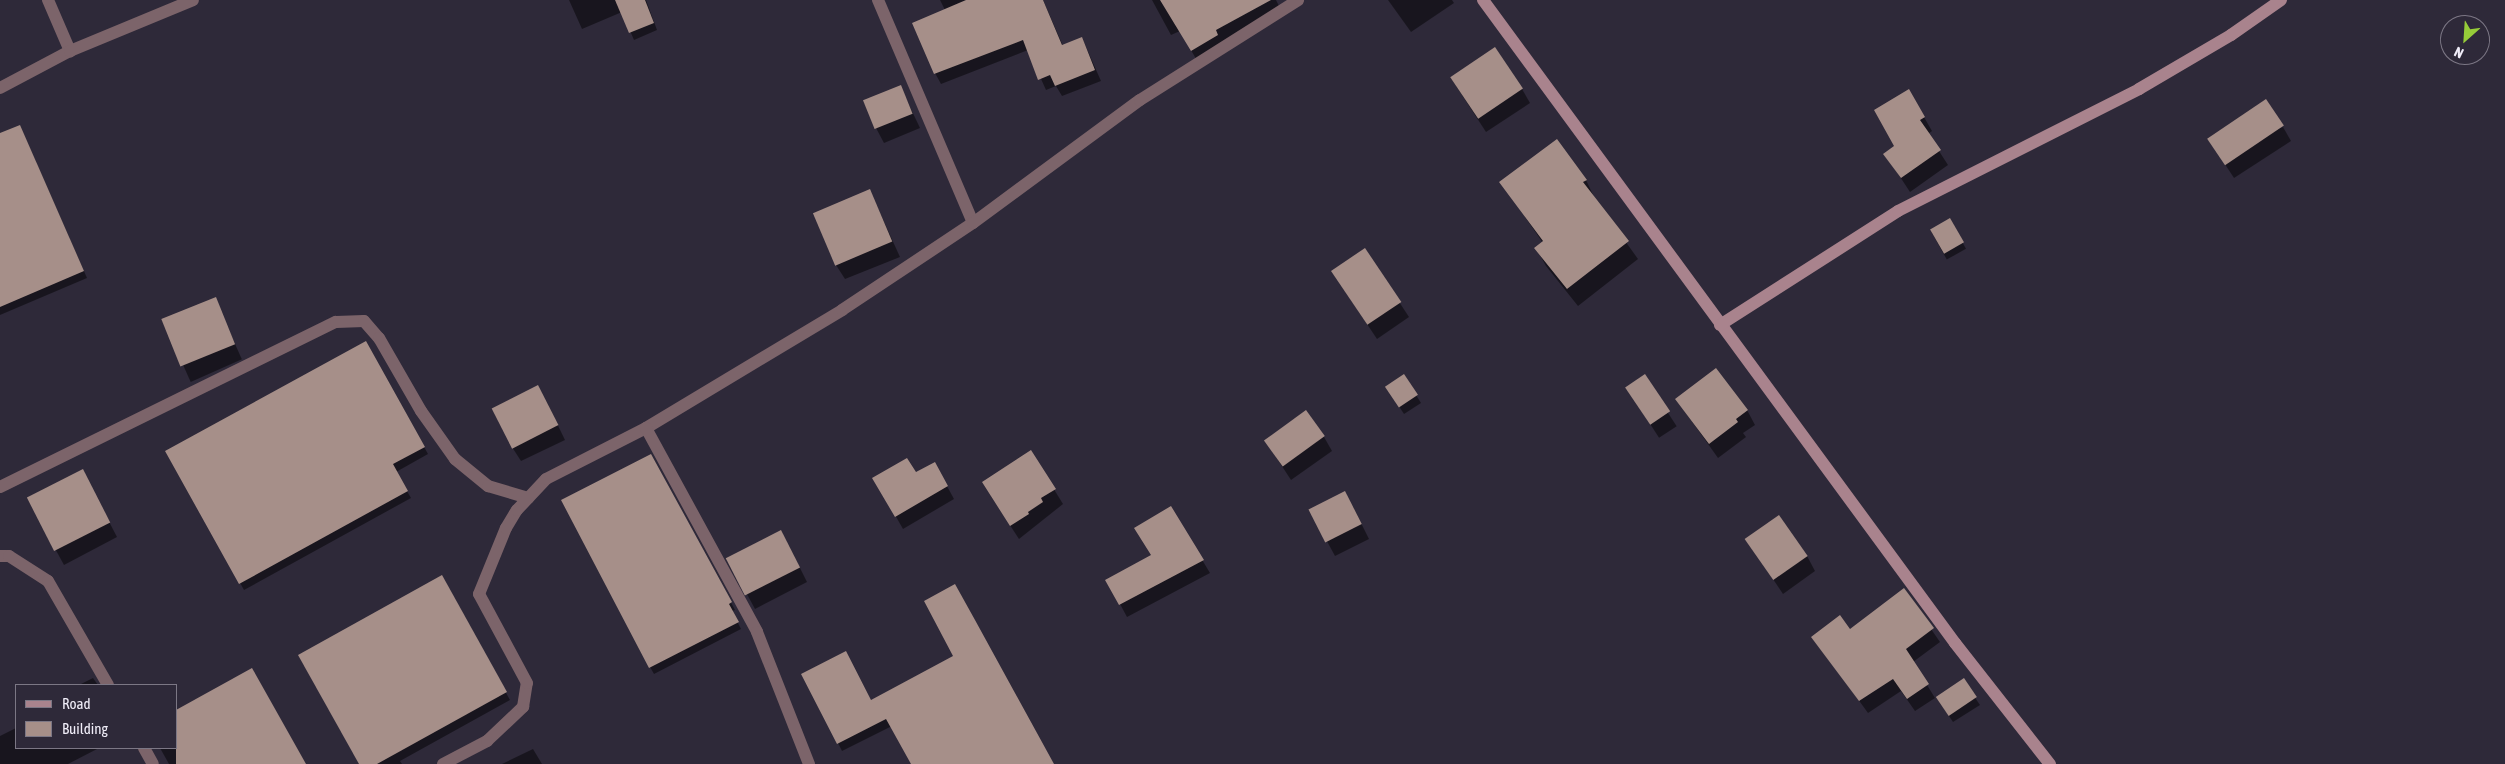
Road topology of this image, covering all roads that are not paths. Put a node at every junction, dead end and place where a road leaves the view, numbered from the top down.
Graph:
1 (48, 0) edge
2 (193, 0) edge
3 (878, 0) edge
4 (1298, 0) edge
5 (1483, 0) edge
6 (2281, 0) edge
7 (70, 51) junction
8 (0, 88) edge
9 (973, 223) junction
10 (1720, 324) junction
11 (646, 428) junction
12 (0, 486) edge
13 (528, 498) junction
14 (0, 556) edge
15 (107, 684) edge
16 (145, 749) edge
17 (153, 764) edge
18 (443, 764) edge
19 (809, 764) edge
20 (2050, 764) edge

1 - 7 street
2 - 7 street
3 - 9 street
4 - 9 street
5 - 10 street
6 - 10 street
7 - 8 street
9 - 11 street
10 - 20 street
11 - 13 street
11 - 19 street
12 - 13 street
13 - 18 street
14 - 15 street
16 - 17 street

